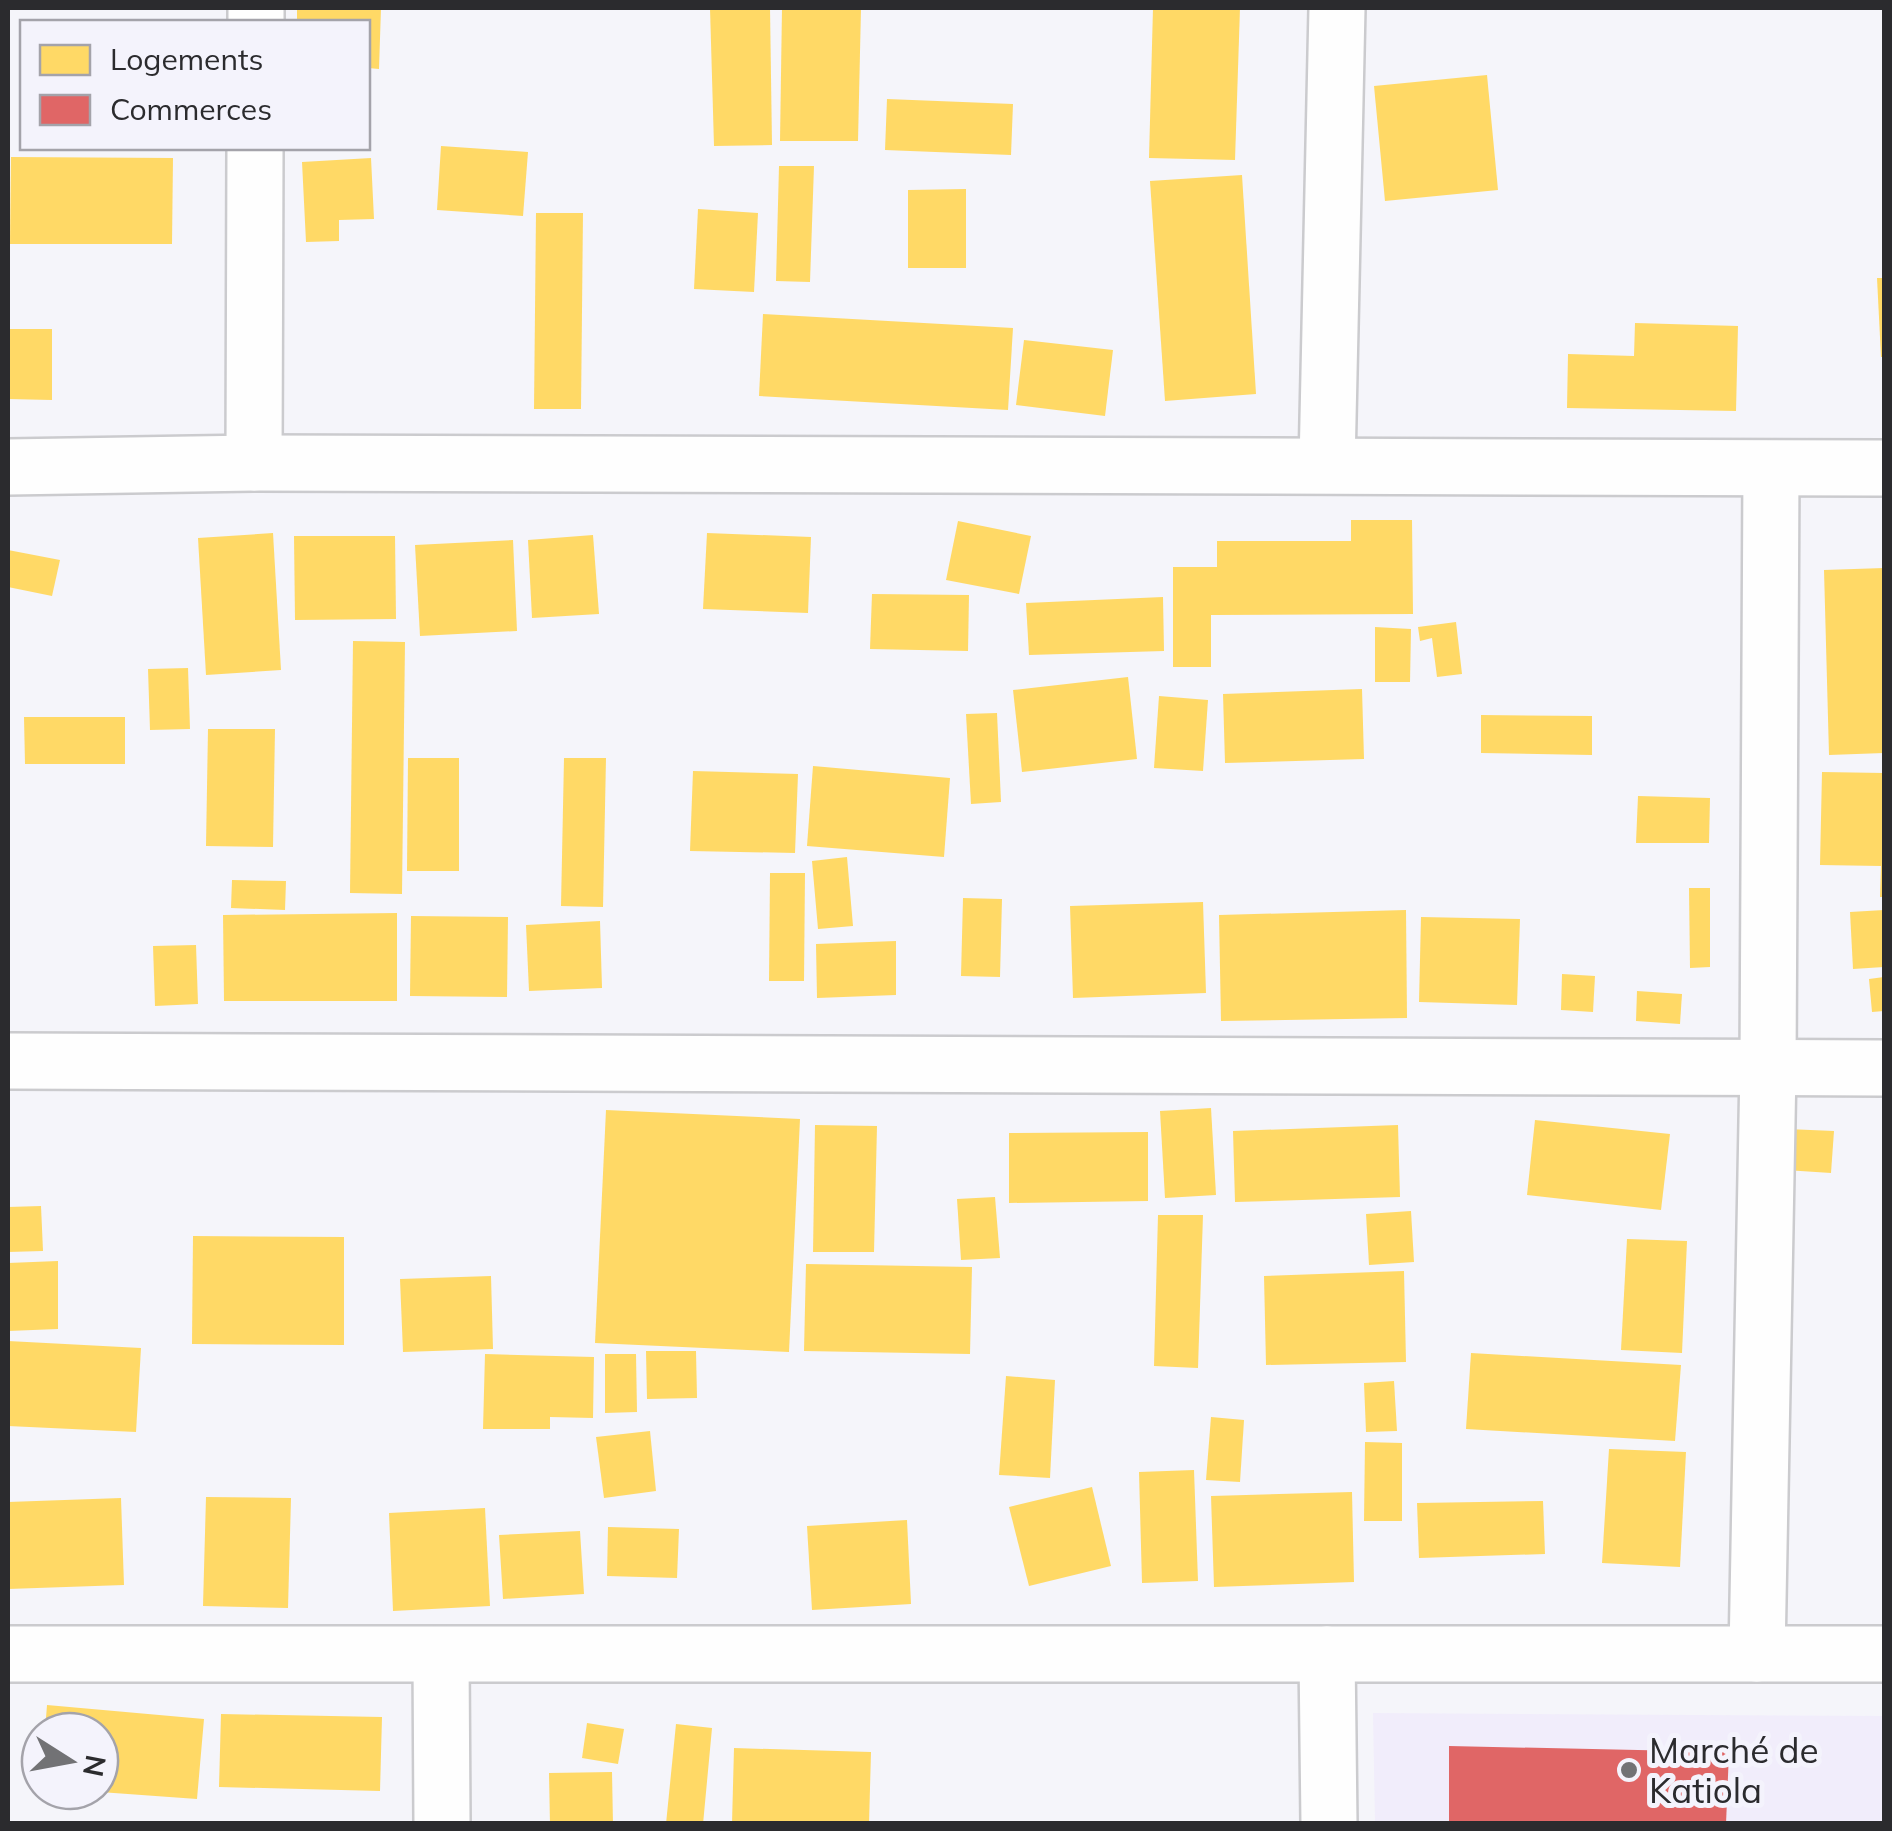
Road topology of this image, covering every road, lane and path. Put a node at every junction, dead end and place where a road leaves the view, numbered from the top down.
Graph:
1 (1337, 8) edge
2 (255, 150) edge
3 (254, 463) junction
4 (1327, 466) junction
5 (8, 467) edge
6 (1884, 468) edge
7 (1771, 469) junction
8 (8, 1062) edge
9 (1768, 1068) junction
10 (1884, 1068) edge
11 (8, 1654) edge
12 (1327, 1654) junction
13 (1757, 1654) junction
14 (1884, 1654) edge
15 (441, 1655) junction
16 (442, 1824) edge
17 (1329, 1824) edge

1 - 4 street
2 - 3 street
3 - 4 street
3 - 5 street
4 - 7 street
6 - 7 street
7 - 9 street
8 - 9 street
9 - 10 street
9 - 13 street
11 - 15 street
12 - 13 street
12 - 15 street
12 - 17 street
13 - 14 street
15 - 16 street

